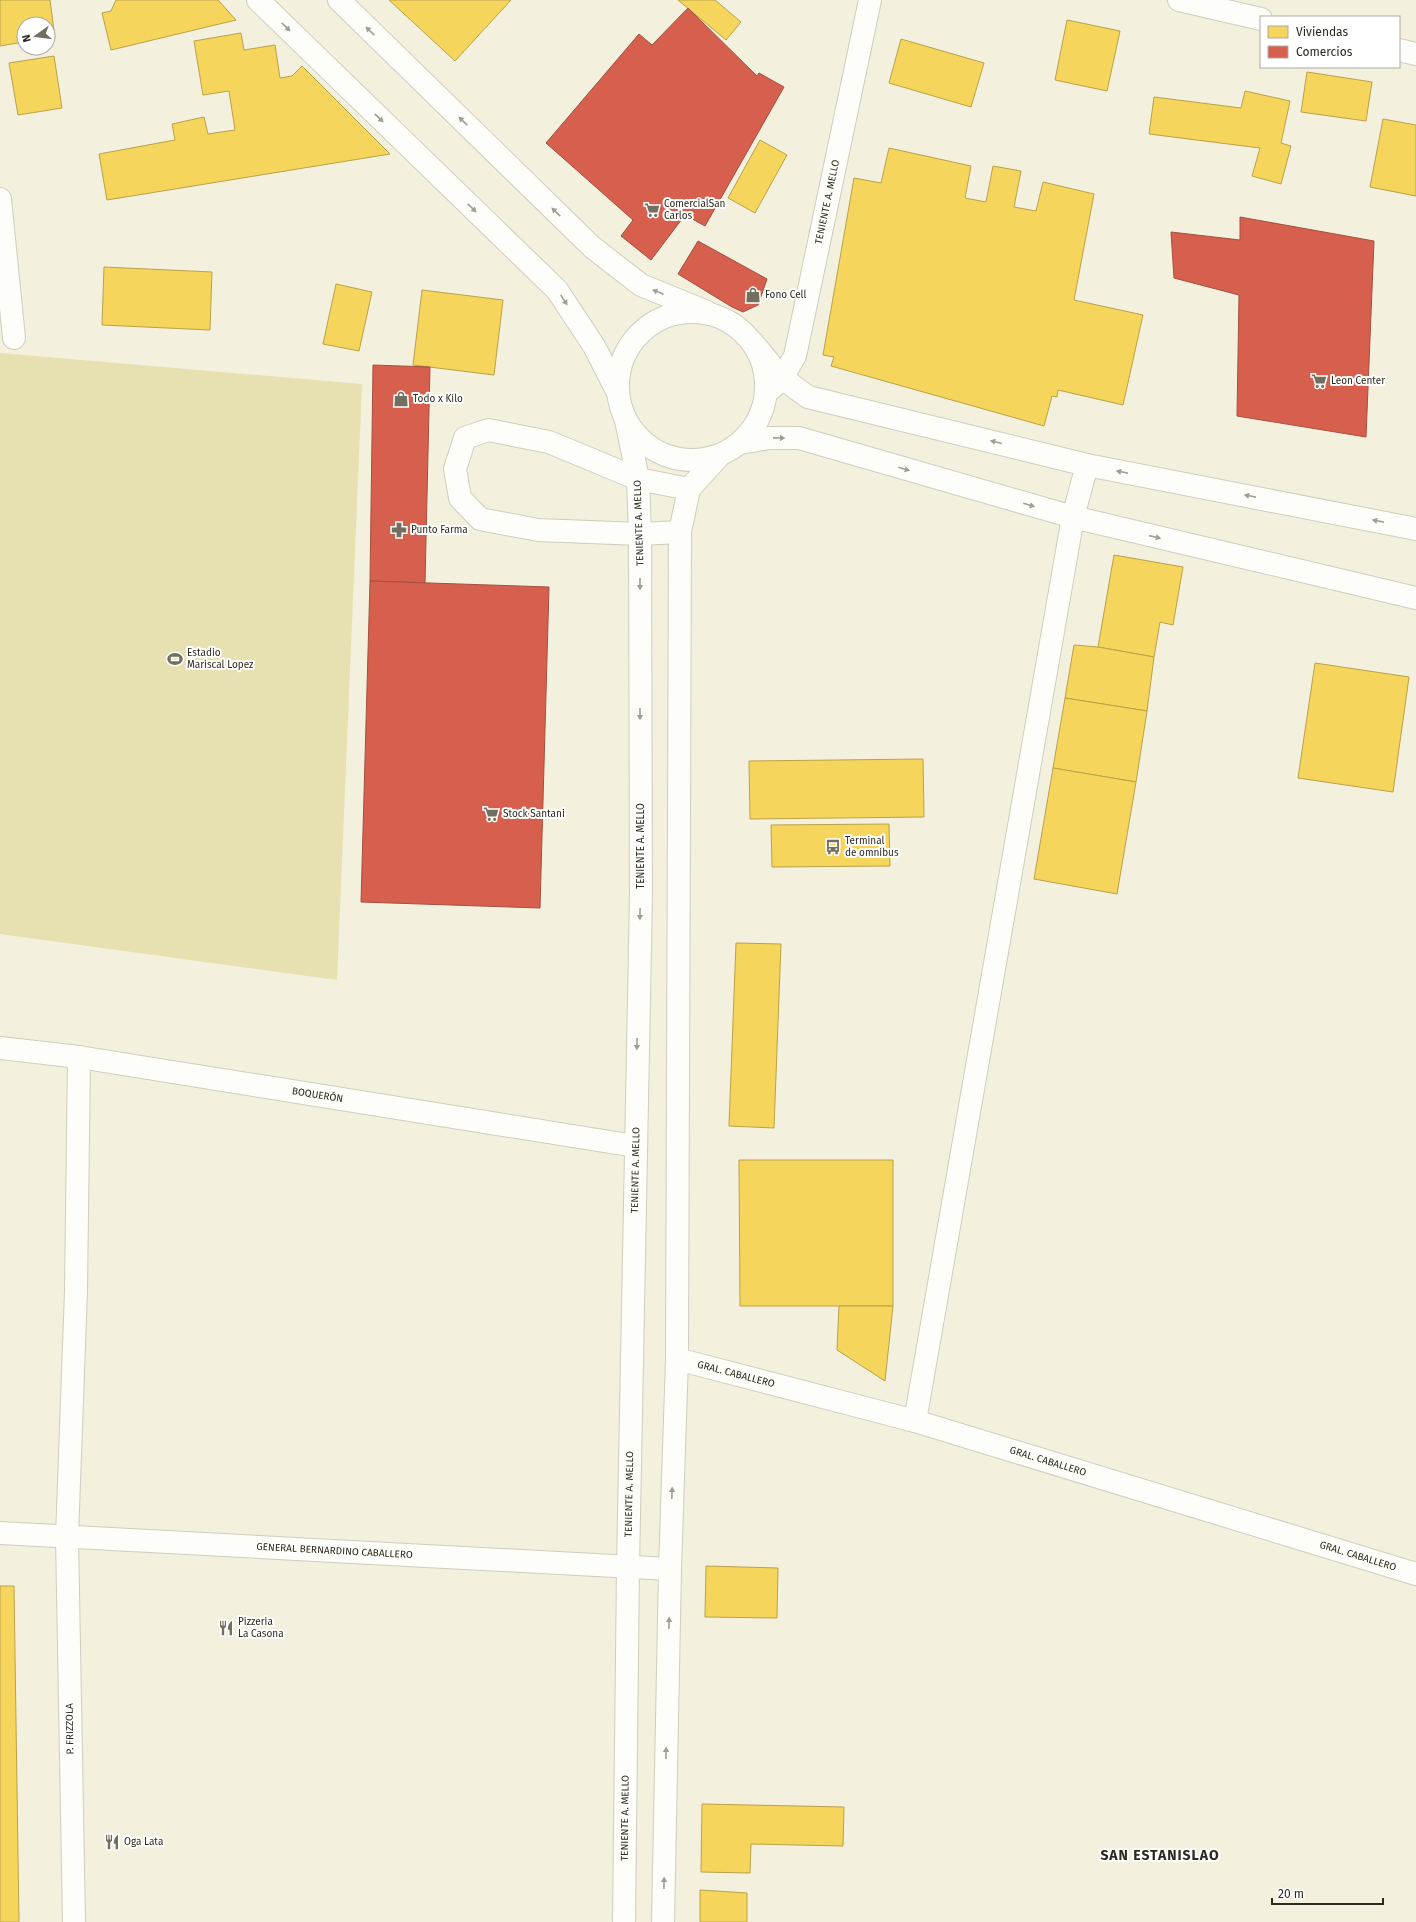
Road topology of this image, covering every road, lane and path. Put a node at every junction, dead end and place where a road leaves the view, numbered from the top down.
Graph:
1 (258, 0) edge
2 (339, 0) edge
3 (870, 0) edge
4 (1179, 0) edge
5 (1260, 19) edge
6 (1400, 50) edge
7 (1416, 54) edge
8 (0, 199) edge
9 (707, 312) junction
10 (14, 338) dead end
11 (752, 342) junction
12 (782, 378) junction
13 (618, 393) junction
14 (766, 395) junction
15 (626, 420) junction
16 (740, 443) junction
17 (719, 456) junction
18 (1087, 465) junction
19 (638, 479) junction
20 (689, 489) junction
21 (1073, 517) junction
22 (1416, 529) edge
23 (680, 532) junction
24 (640, 534) junction
25 (1416, 598) edge
26 (0, 1048) edge
27 (79, 1057) junction
28 (635, 1146) junction
29 (677, 1359) junction
30 (915, 1421) junction
31 (0, 1533) edge
32 (67, 1536) junction
33 (628, 1567) junction
34 (670, 1569) junction
35 (1416, 1574) edge
36 (74, 1922) edge
37 (624, 1922) edge
38 (663, 1922) edge

1 -> 13 street
9 -> 2 street
3 - 12 street, TENIENTE A. MELLO
4 - 5 street
6 - 7 street
8 - 10 street
9 - 11 street
9 - 13 street
11 - 12 street
11 - 14 street
12 - 14 street, TENIENTE A. MELLO
18 -> 12 street
13 - 15 street
14 - 16 street
15 - 17 street
15 - 19 street, TENIENTE A. MELLO
16 - 17 street
16 -> 21 street
17 - 20 street
18 - 21 street
22 -> 18 street
19 - 20 street
19 - 24 street, TENIENTE A. MELLO
19 - 24 street
20 - 23 street
21 -> 25 street
21 - 30 street
23 - 24 street
23 - 29 street
24 -> 28 street, TENIENTE A. MELLO
26 - 27 street, BOQUERÓN
27 - 28 street, BOQUERÓN
27 - 32 street, P. FRIZZOLA
28 - 33 street, TENIENTE A. MELLO
29 - 30 street, GRAL. CABALLERO
34 -> 29 street
30 - 35 street, GRAL. CABALLERO
31 - 32 street, GENERAL BERNARDINO CABALLERO
32 - 33 street, GENERAL BERNARDINO CABALLERO
32 - 36 street, P. FRIZZOLA
33 - 34 street, GENERAL BERNARDINO CABALLERO
33 - 37 street, TENIENTE A. MELLO
38 -> 34 street

